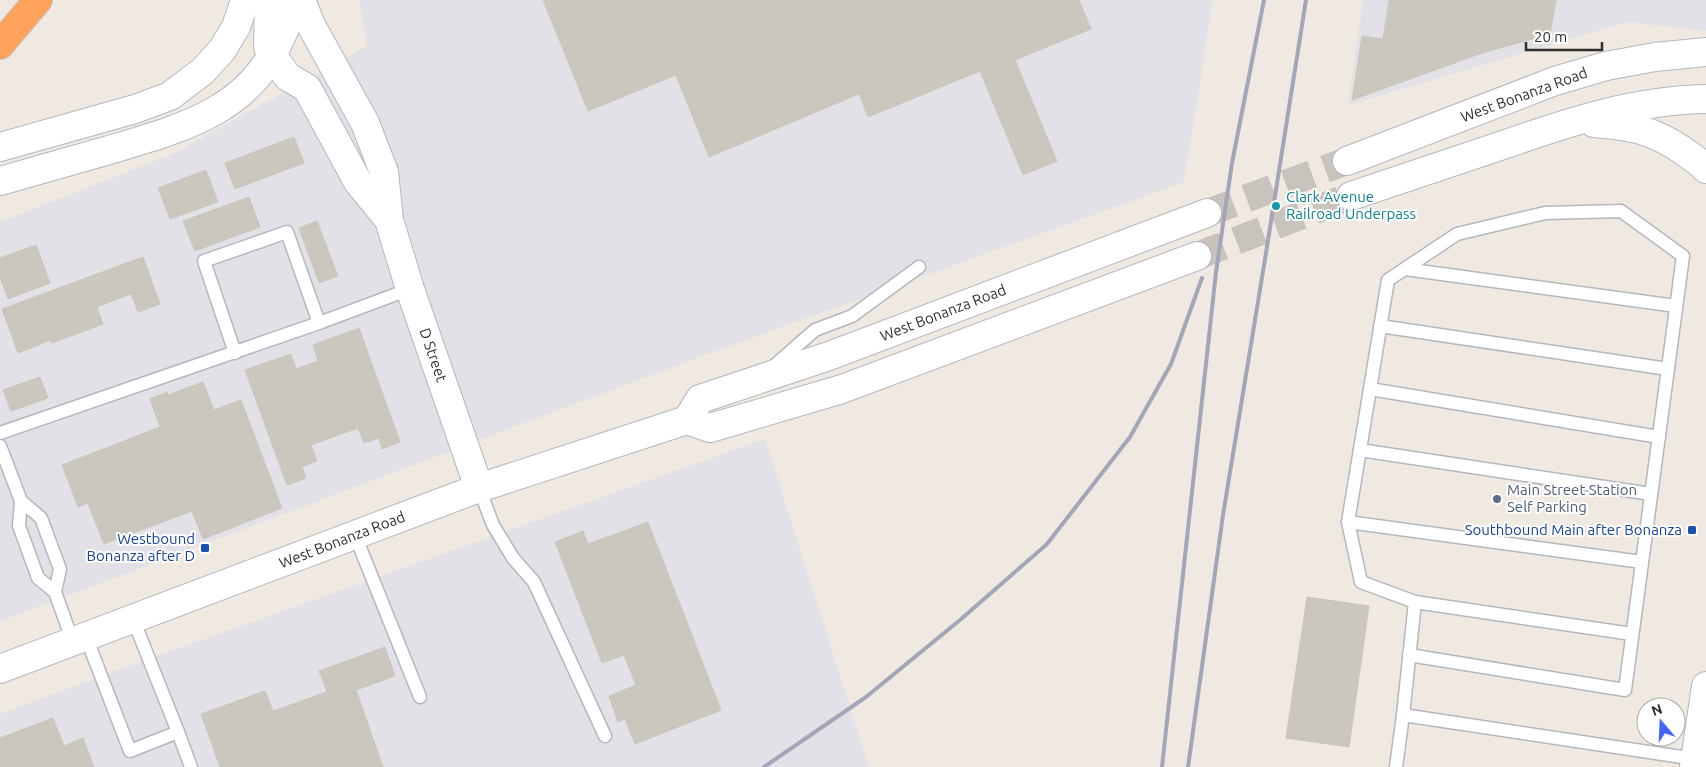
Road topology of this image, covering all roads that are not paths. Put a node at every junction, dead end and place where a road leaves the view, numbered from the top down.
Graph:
1 (38, 0) edge
2 (245, 0) edge
3 (268, 0) edge
4 (293, 0) edge
5 (301, 0) edge
6 (1706, 39) edge
7 (0, 45) edge
8 (1706, 52) edge
9 (1668, 55) junction
10 (273, 56) junction
11 (1706, 99) edge
12 (1572, 121) junction
13 (0, 147) edge
14 (1348, 161) tunnel mouth
15 (1706, 169) edge
16 (0, 182) edge
17 (1351, 196) tunnel mouth
18 (1207, 214) tunnel mouth
19 (389, 220) junction
20 (1197, 256) tunnel mouth
21 (919, 267) dead end
22 (1405, 269) junction
23 (410, 289) junction
24 (1676, 306) junction
25 (319, 323) junction
26 (1380, 326) junction
27 (235, 353) junction
28 (1668, 369) junction
29 (759, 380) junction
30 (1370, 389) junction
31 (687, 420) junction
32 (0, 433) edge
33 (1659, 437) junction
34 (0, 446) edge
35 (1360, 450) junction
36 (479, 488) junction
37 (1651, 494) junction
38 (21, 501) junction
39 (1348, 522) junction
40 (355, 535) junction
41 (1642, 562) junction
42 (55, 592) junction
43 (1415, 602) junction
44 (133, 619) junction
45 (1632, 634) junction
46 (79, 639) junction
47 (1409, 655) junction
48 (0, 669) edge
49 (1706, 686) edge
50 (420, 697) dead end
51 (1402, 715) junction
52 (178, 732) junction
53 (605, 736) dead end
54 (1694, 763) edge
55 (191, 767) edge
56 (1396, 767) edge

1 - 7 highway
2 - 13 main road
3 - 10 main road, D Street
4 - 10 main road
5 - 19 main road, D Street
6 - 9 main road
8 - 9 main road, West Bonanza Road
9 - 14 main road, West Bonanza Road
10 - 16 main road
10 - 19 main road, D Street
11 - 12 main road
12 - 15 main road
12 - 17 main road
18 - 29 main road, West Bonanza Road
19 - 23 main road, D Street
20 - 31 main road
21 - 29 lane
22 - 24 lane
22 - 24 lane
22 - 26 lane
23 - 25 lane
23 - 36 main road, D Street
24 - 28 lane
25 - 27 lane
25 - 27 lane
26 - 28 lane
26 - 30 lane
27 - 32 lane
28 - 33 lane
29 - 31 main road, West Bonanza Road
30 - 33 lane
30 - 35 lane
31 - 36 main road, West Bonanza Road
33 - 37 lane
34 - 38 lane
35 - 37 lane
35 - 39 lane
36 - 40 main road, West Bonanza Road
36 - 53 lane
37 - 41 lane
38 - 42 lane
38 - 42 lane
39 - 41 lane
39 - 43 lane
40 - 44 main road, West Bonanza Road
40 - 50 lane
41 - 45 lane
42 - 46 lane
43 - 45 lane
43 - 47 lane
44 - 46 main road, West Bonanza Road
44 - 52 lane
45 - 47 lane
46 - 48 main road, West Bonanza Road
46 - 52 lane
47 - 51 lane
49 - 54 main road
51 - 54 lane
51 - 56 lane
52 - 55 lane

